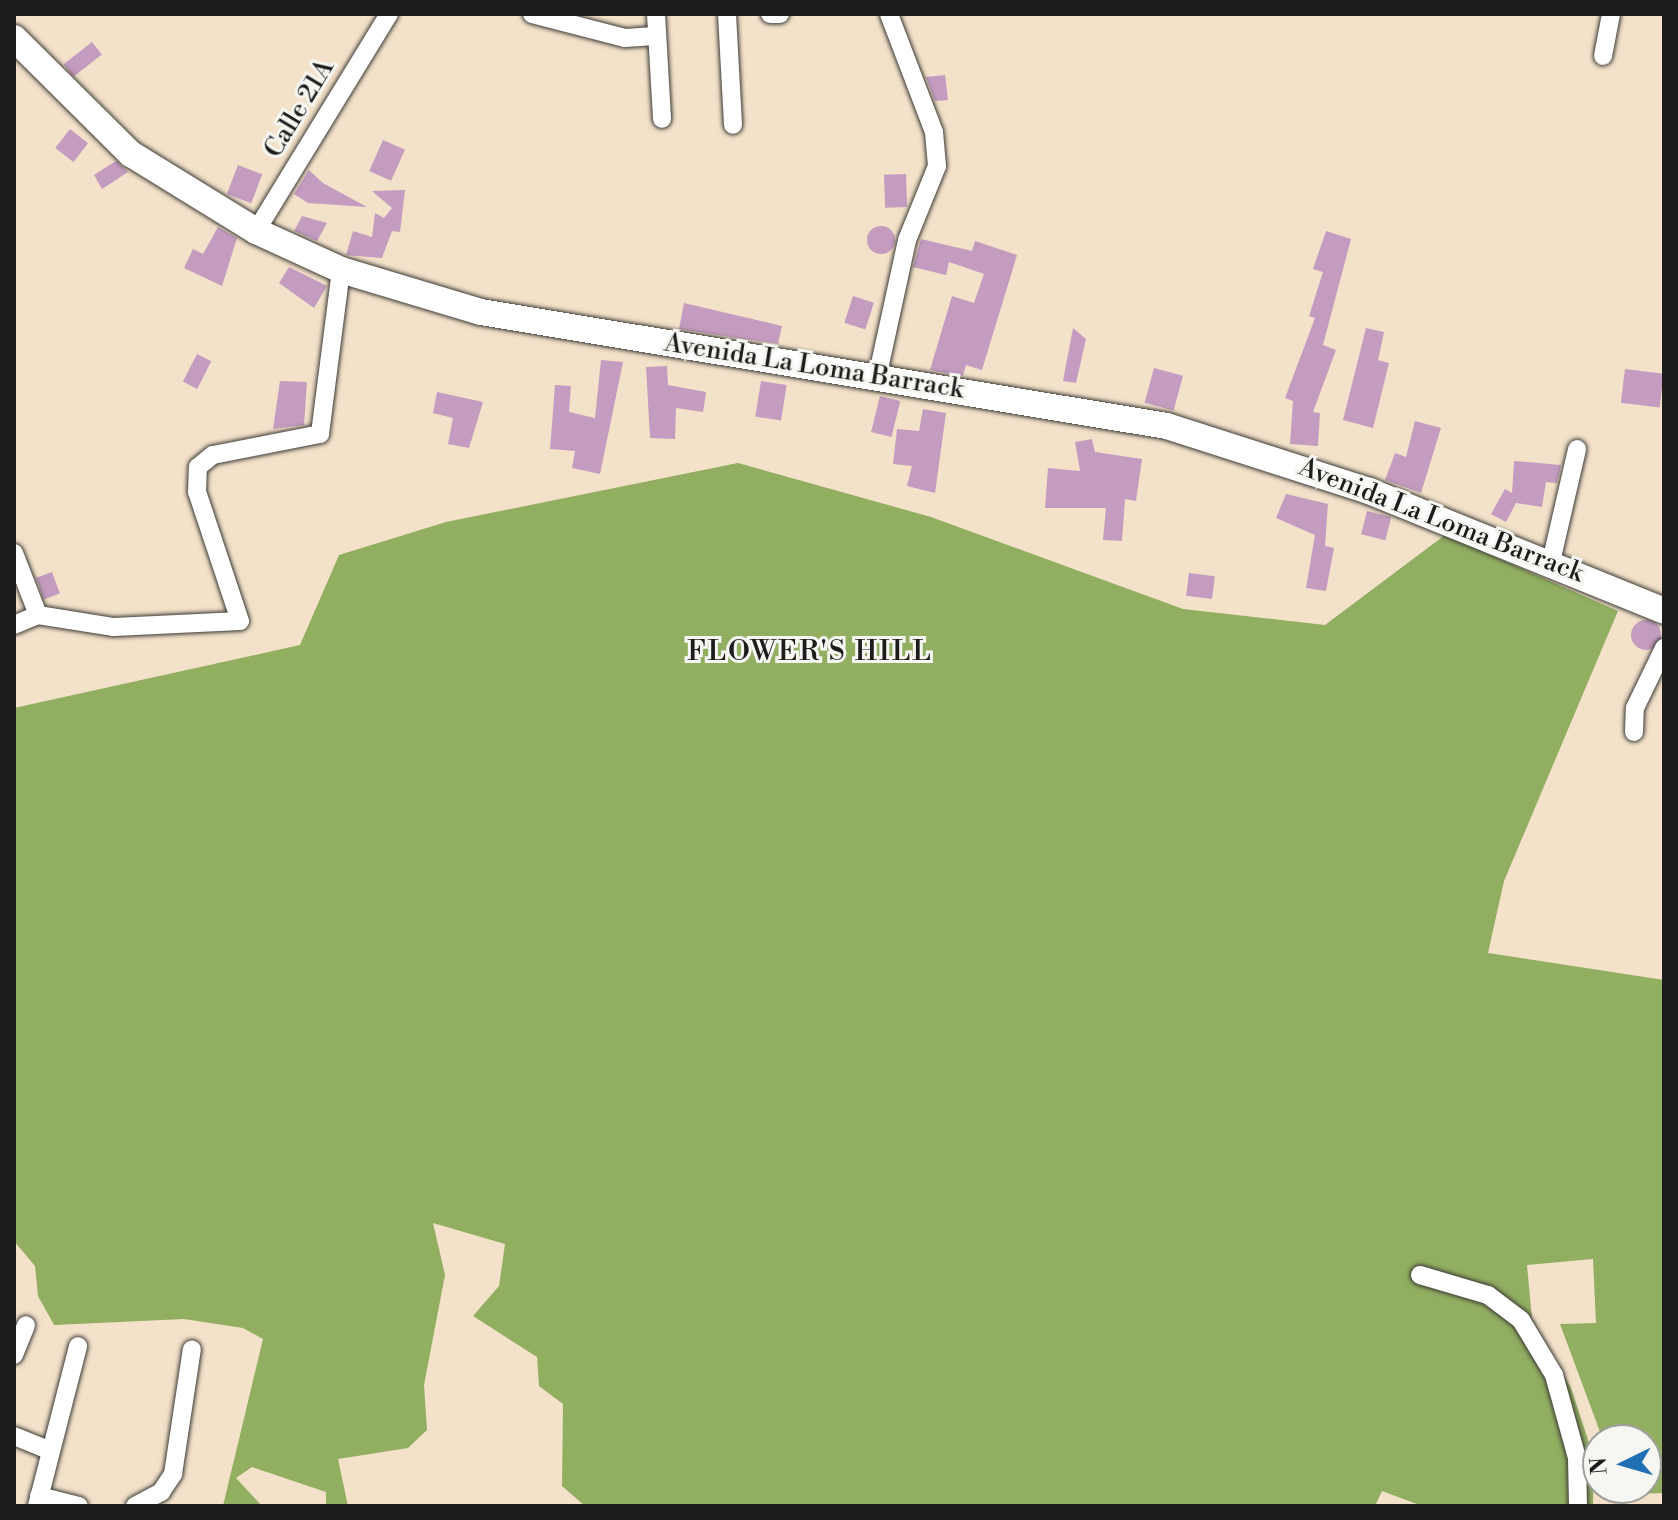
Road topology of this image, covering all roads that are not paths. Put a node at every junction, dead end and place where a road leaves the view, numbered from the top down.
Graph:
1 (389, 14) edge
2 (532, 14) edge
3 (656, 14) edge
4 (727, 14) edge
5 (770, 14) edge
6 (780, 14) edge
7 (889, 14) edge
8 (1611, 14) edge
9 (655, 36) junction
10 (14, 38) edge
11 (1603, 56) dead end
12 (662, 119) dead end
13 (733, 125) dead end
14 (256, 231) junction
15 (341, 270) junction
16 (877, 378) junction
17 (1577, 449) dead end
18 (14, 553) edge
19 (1551, 562) junction
20 (1664, 611) edge
21 (38, 615) junction
22 (14, 625) edge
23 (1664, 648) edge
24 (1634, 732) dead end
25 (1420, 1275) dead end
26 (26, 1325) dead end
27 (78, 1346) dead end
28 (192, 1349) dead end
29 (14, 1355) edge
30 (14, 1436) edge
31 (48, 1450) junction
32 (38, 1501) edge
33 (79, 1506) edge
34 (135, 1506) edge
35 (1578, 1506) edge

1 - 14 street, Calle 21A
2 - 9 street
3 - 9 street
4 - 13 street
5 - 6 street
7 - 16 street
8 - 11 street
9 - 12 street
10 - 14 main road, Avenida La Loma Barrack
14 - 15 main road, Avenida La Loma Barrack
15 - 16 main road, Avenida La Loma Barrack
15 - 21 street
16 - 19 main road, Avenida La Loma Barrack
17 - 19 street
18 - 21 street
19 - 20 main road, Avenida La Loma Barrack
21 - 22 street
23 - 24 street
25 - 35 street
26 - 29 street
27 - 31 street
28 - 34 street
30 - 31 street
31 - 32 street
32 - 33 street

